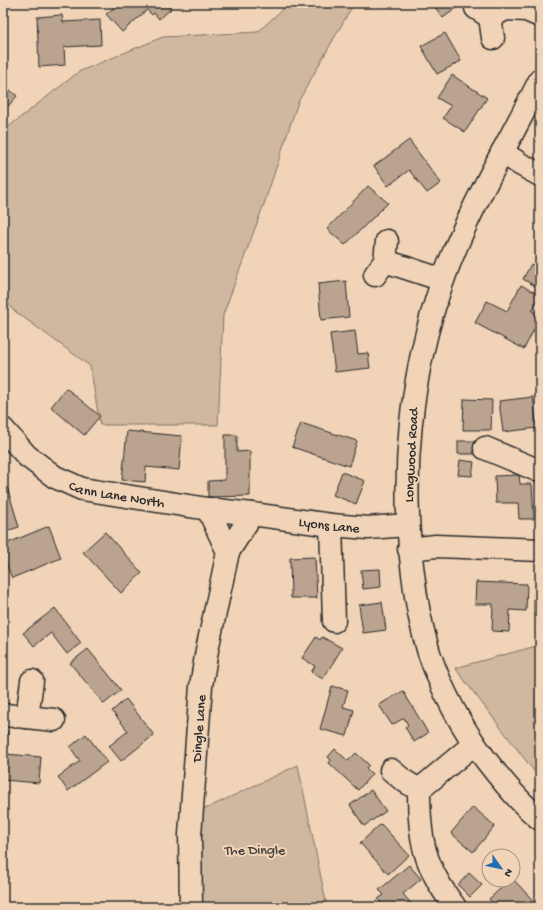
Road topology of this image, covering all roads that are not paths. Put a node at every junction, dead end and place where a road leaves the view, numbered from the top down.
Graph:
1 (540, 16) edge
2 (486, 21) dead end
3 (540, 80) edge
4 (502, 152) junction
5 (540, 174) edge
6 (382, 259) dead end
7 (443, 280) junction
8 (3, 429) edge
9 (485, 448) dead end
10 (540, 470) edge
11 (208, 509) junction
12 (252, 514) junction
13 (331, 525) junction
14 (407, 525) junction
15 (409, 549) junction
16 (540, 550) edge
17 (228, 552) junction
18 (334, 621) dead end
19 (32, 681) dead end
20 (3, 715) edge
21 (27, 717) junction
22 (54, 720) dead end
23 (474, 744) junction
24 (392, 770) dead end
25 (419, 790) junction
26 (540, 819) edge
27 (191, 907) edge
28 (455, 907) edge

1 - 2 street
3 - 4 street, Longwood Road
4 - 5 street
4 - 7 street, Longwood Road
6 - 7 street
7 - 14 street, Longwood Road
8 - 11 street, Cann Lane North
9 - 10 street
11 - 12 street, Cann Lane North
11 - 17 street
12 - 13 street, Lyons Lane
12 - 17 street, Dingle Lane
13 - 14 street, Lyons Lane
13 - 18 street
14 - 15 street, Longwood Road
15 - 16 street
15 - 23 street, Longwood Road
17 - 27 street, Dingle Lane
19 - 21 street
20 - 21 street
21 - 22 street
23 - 25 street
23 - 26 street, Longwood Road
24 - 25 street
25 - 28 street

